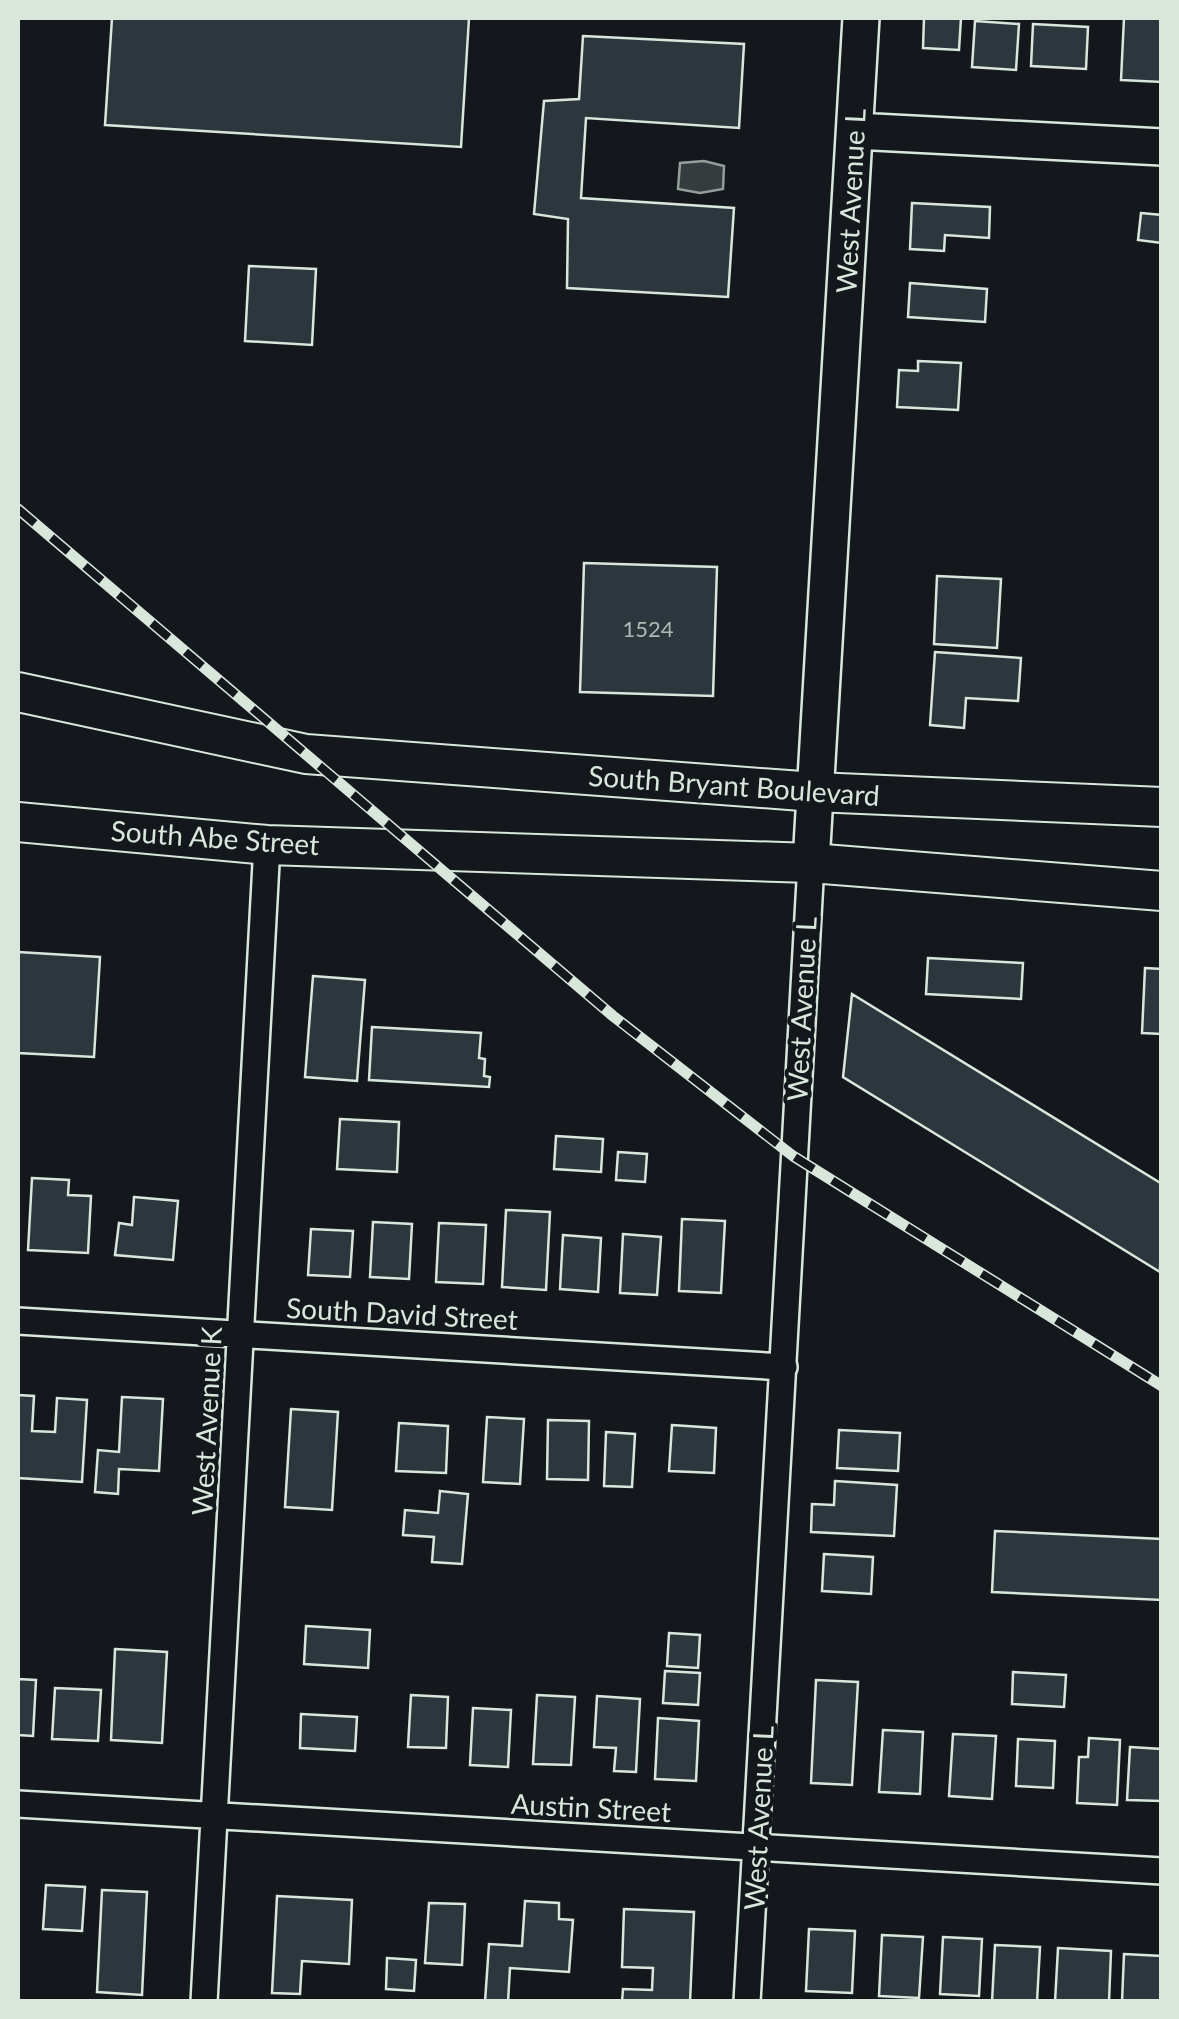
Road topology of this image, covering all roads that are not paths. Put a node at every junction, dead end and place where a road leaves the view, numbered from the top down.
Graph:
1 (861, 18) edge
2 (855, 131) junction
3 (1162, 147) edge
4 (18, 692) edge
5 (815, 792) junction
6 (1162, 807) edge
7 (18, 822) edge
8 (267, 844) junction
9 (811, 864) junction
10 (1162, 890) edge
11 (18, 1321) edge
12 (242, 1334) junction
13 (784, 1366) junction
14 (18, 1804) edge
15 (215, 1816) junction
16 (758, 1847) junction
17 (1162, 1871) edge
18 (204, 2002) edge
19 (748, 2002) edge

1 - 2 main road, West Avenue L
2 - 3 main road
2 - 5 main road, West Avenue L
4 - 5 main road, South Bryant Boulevard
5 - 6 main road, South Bryant Boulevard
5 - 9 main road, West Avenue L
7 - 8 main road, South Abe Street
8 - 9 main road, South Abe Street
8 - 12 street, West Avenue K
9 - 10 main road
9 - 13 street, West Avenue L
11 - 12 street, South David Street
12 - 13 street, South David Street
12 - 15 street, West Avenue K
13 - 16 street, West Avenue L
14 - 15 street, Austin Street
15 - 16 street, Austin Street
15 - 18 street, West Avenue K
16 - 17 street, Austin Street
16 - 19 street, West Avenue L

